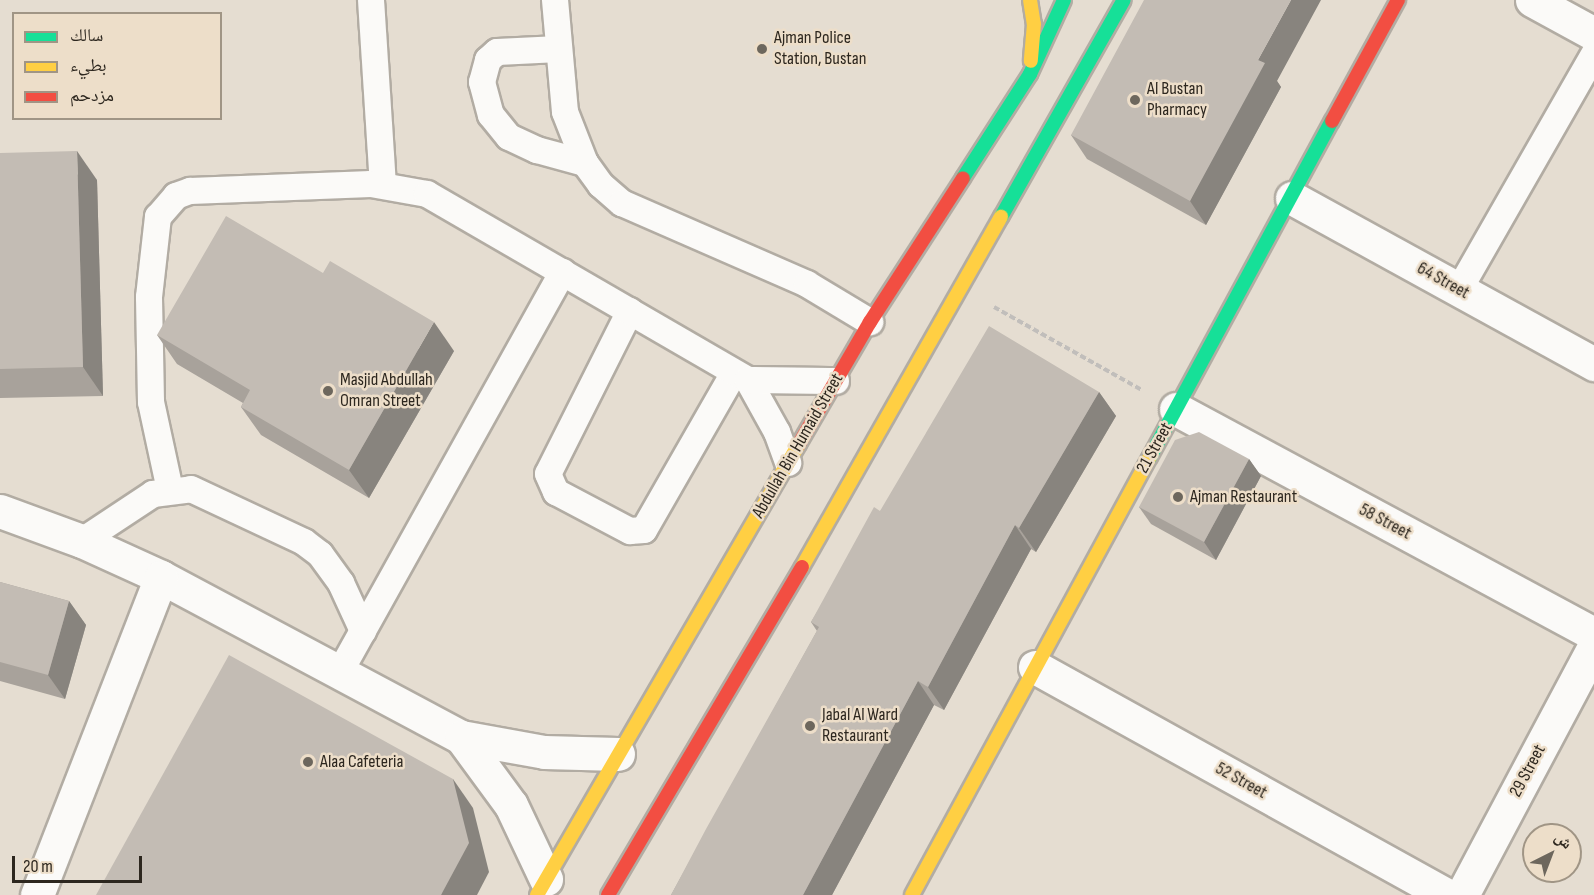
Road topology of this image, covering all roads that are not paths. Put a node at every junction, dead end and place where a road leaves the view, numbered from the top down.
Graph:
1 (371, 0) edge
2 (555, 0) edge
3 (1030, 0) edge
4 (1064, 0) edge
5 (1124, 0) edge
6 (1398, 0) edge
7 (1532, 0) edge
8 (1594, 34) edge
9 (559, 49) junction
10 (1594, 54) edge
11 (1030, 74) junction
12 (585, 163) junction
13 (383, 185) junction
14 (1292, 198) junction
15 (563, 272) junction
16 (1459, 290) junction
17 (630, 311) junction
18 (870, 322) junction
19 (1594, 364) edge
20 (741, 377) junction
21 (836, 381) junction
22 (1176, 409) junction
23 (788, 463) junction
24 (170, 490) junction
25 (0, 511) edge
26 (82, 541) junction
27 (161, 577) junction
28 (363, 631) junction
29 (1594, 634) edge
30 (1594, 647) edge
31 (1035, 667) junction
32 (340, 672) junction
33 (462, 737) junction
34 (618, 754) junction
35 (542, 887) edge
36 (37, 895) edge
37 (608, 895) edge
38 (912, 895) edge
39 (1448, 895) edge
40 (1462, 895) edge

1 - 13 lane
2 - 9 lane
3 - 11 street
4 - 11 street, Abdullah Bin Humaid Street
5 - 37 street
6 - 14 street, 21 Street
7 - 8 street
9 - 12 lane
9 - 12 lane
10 - 16 lane
11 - 18 street, Abdullah Bin Humaid Street
12 - 18 lane
13 - 15 lane
13 - 24 lane
14 - 16 street, 64 Street
14 - 22 street, 21 Street
15 - 17 lane
15 - 28 lane
16 - 19 street, 64 Street
17 - 20 lane
17 - 20 lane
18 - 21 street, Abdullah Bin Humaid Street
20 - 21 lane
20 - 23 lane
21 - 23 street, Abdullah Bin Humaid Street
22 - 29 street, 58 Street
22 - 31 street, 21 Street
23 - 34 street, Abdullah Bin Humaid Street
24 - 26 lane
24 - 28 lane
25 - 26 street
26 - 27 street
27 - 32 street
27 - 36 street
28 - 32 lane
30 - 40 street, 29 Street
31 - 38 street, 21 Street
31 - 39 street, 52 Street
32 - 33 street
33 - 34 street
33 - 35 street
34 - 35 street, Abdullah Bin Humaid Street

